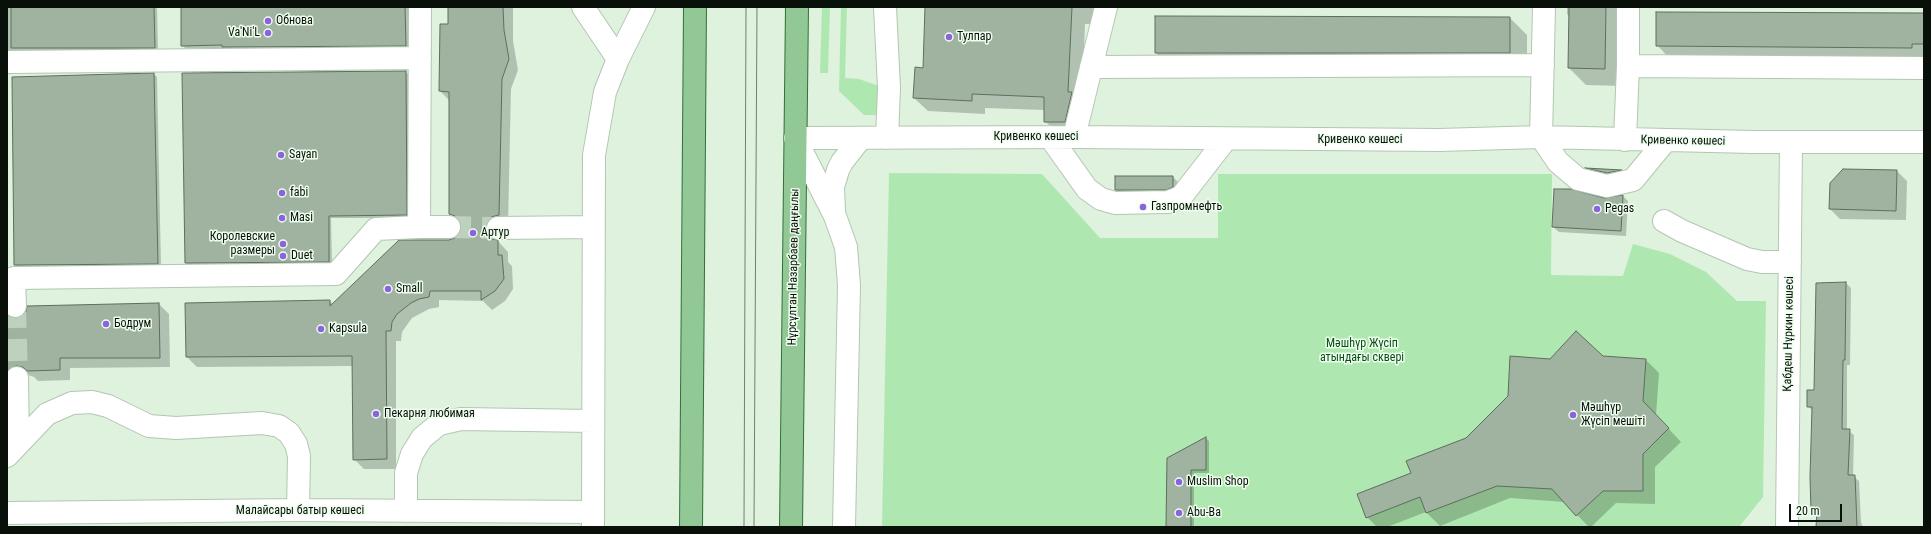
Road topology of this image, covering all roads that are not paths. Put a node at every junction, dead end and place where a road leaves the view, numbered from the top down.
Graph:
1 (420, 7) edge
2 (583, 7) edge
3 (644, 7) edge
4 (695, 7) edge
5 (797, 7) edge
6 (885, 7) edge
7 (1106, 7) edge
8 (1544, 7) edge
9 (1628, 7) edge
10 (420, 58) junction
11 (618, 59) junction
12 (7, 62) edge
13 (1543, 65) junction
14 (1092, 66) junction
15 (1628, 66) junction
16 (1924, 68) edge
17 (1050, 137) junction
18 (1074, 137) junction
19 (1541, 137) junction
20 (795, 138) junction
21 (861, 138) junction
22 (887, 138) junction
23 (1226, 138) junction
24 (1625, 140) junction
25 (1666, 140) junction
26 (1791, 142) junction
27 (1924, 142) edge
28 (835, 216) junction
29 (1664, 221) dead end
30 (419, 227) junction
31 (448, 227) tunnel mouth
32 (498, 228) tunnel mouth
33 (593, 228) junction
34 (1790, 262) junction
35 (10, 279) edge
36 (15, 306) tunnel mouth
37 (17, 378) tunnel mouth
38 (593, 421) junction
39 (13, 450) edge
40 (298, 510) junction
41 (406, 511) junction
42 (7, 513) edge
43 (351, 519) edge
44 (593, 520) edge
45 (691, 527) edge
46 (791, 527) edge
47 (844, 527) edge
48 (1787, 527) edge

1 - 10 street
2 - 11 street
3 - 11 street
4 - 45 main road
5 - 20 main road, Нұрсұлтан Назарбаев даңғылы
6 - 22 street
7 - 14 street
8 - 13 street
9 - 15 street
10 - 12 street
10 - 30 street
11 - 33 street
13 - 14 street
13 - 19 street
14 - 18 street
15 - 16 street
15 - 24 street
17 - 18 street, Кривенко көшесі
17 - 22 street, Кривенко көшесі
17 - 23 street
18 - 23 street, Кривенко көшесі
19 - 23 street, Кривенко көшесі
19 - 24 street, Кривенко көшесі
19 - 25 street
20 - 21 street, Кривенко көшесі
20 - 28 street
20 - 46 main road, Нұрсұлтан Назарбаев даңғылы
21 - 22 street, Кривенко көшесі
21 - 28 street
24 - 25 street, Кривенко көшесі
25 - 26 street, Кривенко көшесі
26 - 27 street, Кривенко көшесі
26 - 34 street, Қабдеш Нұркин көшесі
28 - 47 street
29 - 34 street
30 - 31 street
30 - 35 street
32 - 33 street
33 - 38 street
34 - 48 street, Қабдеш Нұркин көшесі
35 - 36 street
37 - 39 street
38 - 41 street
38 - 44 street
39 - 40 street
40 - 42 street, Малайсары батыр көшесі
40 - 43 street, Малайсары батыр көшесі
41 - 43 street, Малайсары батыр көшесі
41 - 44 street, Малайсары батыр көшесі

